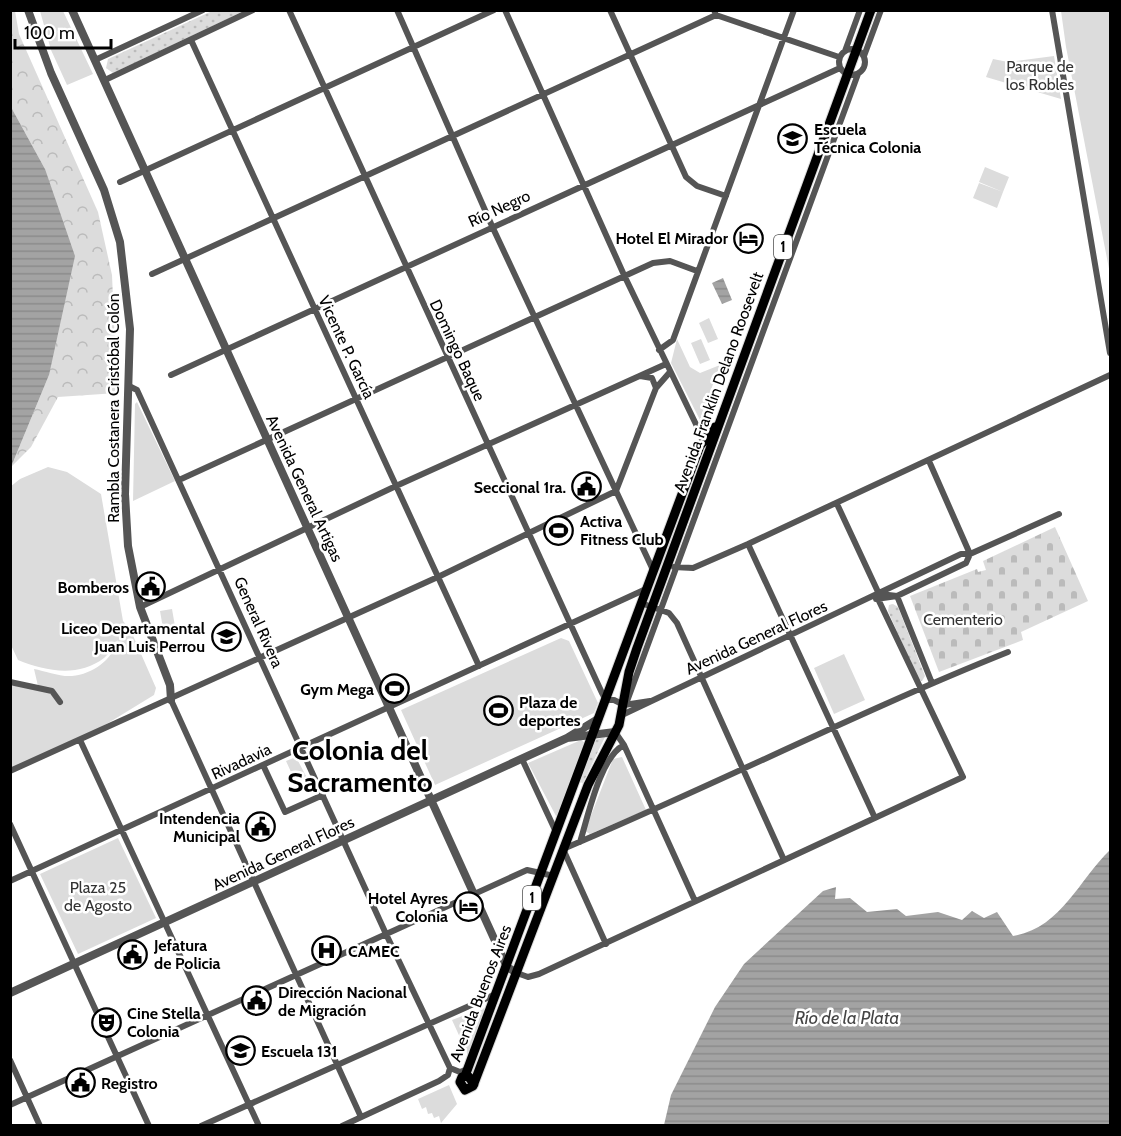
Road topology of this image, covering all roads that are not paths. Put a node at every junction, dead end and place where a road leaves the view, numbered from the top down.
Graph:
1 (72, 10) edge
2 (203, 10) edge
3 (254, 10) edge
4 (289, 10) edge
5 (397, 10) edge
6 (494, 10) edge
7 (505, 10) edge
8 (610, 10) edge
9 (794, 10) edge
10 (860, 10) edge
11 (871, 10) edge
12 (881, 10) edge
13 (1052, 10) edge
14 (30, 13) edge
15 (715, 13) edge
16 (784, 37) junction
17 (191, 40) junction
18 (414, 47) junction
19 (856, 49) junction
20 (845, 51) junction
21 (631, 56) junction
22 (864, 56) junction
23 (839, 57) junction
24 (95, 60) junction
25 (843, 71) junction
26 (858, 74) junction
27 (105, 80) junction
28 (324, 87) junction
29 (542, 96) junction
30 (759, 105) junction
31 (233, 131) junction
32 (455, 136) junction
33 (829, 139) junction
34 (671, 145) junction
35 (146, 170) junction
36 (816, 174) junction
37 (364, 178) junction
38 (120, 182) dead end
39 (583, 186) junction
40 (726, 196) junction
41 (273, 219) junction
42 (492, 226) junction
43 (186, 258) junction
44 (405, 267) junction
45 (698, 271) junction
46 (152, 274) dead end
47 (624, 275) junction
48 (315, 310) junction
49 (534, 317) junction
50 (228, 350) junction
51 (659, 350) junction
52 (1110, 353) edge
53 (446, 357) junction
54 (666, 364) junction
55 (670, 372) junction
56 (171, 375) dead end
57 (1110, 375) edge
58 (640, 376) junction
59 (129, 386) junction
60 (656, 388) junction
61 (356, 399) junction
62 (575, 405) junction
63 (268, 439) junction
64 (487, 444) junction
65 (708, 448) junction
66 (929, 460) junction
67 (179, 480) junction
68 (396, 486) junction
69 (616, 491) junction
70 (837, 504) junction
71 (1059, 514) dead end
72 (308, 528) junction
73 (528, 535) junction
74 (748, 544) junction
75 (970, 554) junction
76 (658, 557) junction
77 (671, 565) junction
78 (221, 569) junction
79 (653, 570) junction
80 (440, 576) junction
81 (646, 589) junction
82 (897, 596) junction
83 (877, 597) junction
84 (641, 603) junction
85 (140, 607) junction
86 (657, 608) junction
87 (350, 617) junction
88 (568, 624) junction
89 (791, 635) junction
90 (1008, 652) dead end
91 (260, 659) junction
92 (479, 666) junction
93 (701, 676) junction
94 (10, 682) edge
95 (932, 683) junction
96 (919, 688) junction
97 (171, 700) junction
98 (606, 700) junction
99 (650, 701) junction
100 (60, 702) dead end
101 (390, 707) junction
102 (624, 708) junction
103 (599, 719) junction
104 (832, 729) junction
105 (615, 732) junction
106 (594, 733) junction
107 (567, 738) junction
108 (80, 740) junction
109 (624, 745) junction
110 (301, 748) junction
111 (522, 759) junction
112 (263, 765) junction
113 (10, 771) edge
114 (743, 771) junction
115 (212, 789) junction
116 (322, 795) junction
117 (432, 800) junction
118 (654, 809) junction
119 (875, 818) junction
120 (10, 824) edge
121 (122, 830) junction
122 (557, 834) junction
123 (344, 840) junction
124 (580, 842) junction
125 (552, 846) junction
126 (563, 849) junction
127 (784, 860) junction
128 (32, 871) junction
129 (541, 872) junction
130 (554, 876) junction
131 (10, 881) edge
132 (254, 881) junction
133 (474, 894) junction
134 (695, 901) junction
135 (164, 923) junction
136 (386, 934) junction
137 (606, 944) junction
138 (74, 964) junction
139 (507, 967) junction
140 (517, 973) junction
141 (297, 975) junction
142 (10, 993) edge
143 (497, 994) junction
144 (207, 1016) junction
145 (428, 1024) junction
146 (482, 1034) junction
147 (493, 1039) junction
148 (118, 1057) junction
149 (10, 1060) edge
150 (338, 1064) junction
151 (450, 1068) junction
152 (466, 1072) junction
153 (439, 1081) junction
154 (474, 1084) junction
155 (460, 1086) junction
156 (27, 1098) junction
157 (250, 1104) junction
158 (10, 1105) edge
159 (362, 1117) junction
160 (40, 1125) edge
161 (149, 1125) edge
162 (201, 1125) edge
163 (259, 1125) edge
164 (342, 1125) edge

1 - 24 street, Avenida General Artigas
2 - 24 street
3 - 17 street
4 - 28 street, Domingo Baque
5 - 18 street
6 - 18 street
7 - 29 street
8 - 21 street
9 - 16 street
10 - 20 street
11 - 19 main road, Avenida Franklin Delano Roosevelt / 1
12 - 22 street
13 - 52 street
14 - 59 street, Rambla Costanera Cristóbal Colón
15 - 16 street
15 - 21 street
16 - 23 street
16 - 30 street
17 - 27 street
17 - 31 street, Vicente P. García
18 - 28 street
18 - 32 street
19 - 20 street
19 - 22 street
19 - 25 main road, Avenida Franklin Delano Roosevelt / 1
20 - 23 street
21 - 29 street
21 - 34 street
22 - 26 street
23 - 25 street
24 - 27 street, Avenida General Artigas
25 - 26 street, Río Negro
25 - 30 street, Río Negro
25 - 33 main road, Avenida Franklin Delano Roosevelt / 1
26 - 33 street
27 - 35 street, Avenida General Artigas
28 - 31 street
28 - 37 street, Domingo Baque
29 - 32 street
29 - 39 street
30 - 34 street, Río Negro
30 - 40 street
31 - 35 street
31 - 41 street, Vicente P. García
32 - 37 street
32 - 42 street
33 - 36 main road, Avenida Franklin Delano Roosevelt / 1
34 - 39 street, Río Negro
34 - 40 street
35 - 38 street
35 - 43 street, Avenida General Artigas
36 - 65 street
36 - 65 main road, Avenida Franklin Delano Roosevelt / 1
37 - 41 street
37 - 44 street, Domingo Baque
39 - 42 street, Río Negro
39 - 47 street
40 - 45 street
41 - 43 street
41 - 48 street, Vicente P. García
42 - 44 street, Río Negro
42 - 49 street
43 - 46 street
43 - 50 street, Avenida General Artigas
44 - 48 street, Río Negro
44 - 53 street, Domingo Baque
45 - 47 street
45 - 51 street
47 - 49 street
47 - 51 street
48 - 50 street, Río Negro
48 - 61 street, Vicente P. García
49 - 53 street
49 - 62 street
50 - 56 street, Río Negro
50 - 63 street, Avenida General Artigas
51 - 54 street
53 - 61 street
53 - 64 street, Domingo Baque
54 - 55 street
54 - 58 street
55 - 60 street
55 - 65 street
57 - 66 street
58 - 60 street
58 - 62 street
59 - 67 street, General Rivera
59 - 85 street, Rambla Costanera Cristóbal Colón
60 - 69 street
61 - 63 street
61 - 68 street, Vicente P. García
62 - 64 street
62 - 69 street
63 - 67 street
63 - 72 street, Avenida General Artigas
64 - 68 street
64 - 73 street, Domingo Baque
65 - 76 main road, Avenida Franklin Delano Roosevelt / 1
65 - 77 main road, Avenida Franklin Delano Roosevelt / 1
66 - 70 street
66 - 75 street
67 - 78 street, General Rivera
68 - 72 street
68 - 80 street, Vicente P. García
69 - 73 street
69 - 79 street
70 - 74 street
70 - 83 street
71 - 75 street, Avenida General Flores
72 - 78 street
72 - 87 street, Avenida General Artigas
73 - 80 street
73 - 88 street, Domingo Baque
74 - 77 street
74 - 89 street
75 - 82 street, Avenida General Flores
75 - 83 street, Avenida General Flores
76 - 77 street
76 - 79 main road, Avenida Franklin Delano Roosevelt / 1
77 - 86 main road, Avenida Franklin Delano Roosevelt / 1
78 - 85 street
78 - 91 street, General Rivera
79 - 81 main road, Avenida Franklin Delano Roosevelt / 1
80 - 87 street
80 - 92 street, Vicente P. García
81 - 84 main road, Avenida Franklin Delano Roosevelt / 1
81 - 88 street, Rivadavia
82 - 83 street
82 - 95 street
83 - 89 street, Avenida General Flores
83 - 96 street
84 - 86 street
84 - 98 main road, Avenida Franklin Delano Roosevelt / 1
85 - 97 street, Rambla Costanera Cristóbal Colón
86 - 93 street
86 - 102 main road, Avenida Franklin Delano Roosevelt / 1
87 - 91 street
87 - 101 street, Avenida General Artigas
88 - 92 street, Rivadavia
88 - 98 street, Domingo Baque
89 - 93 street, Avenida General Flores
89 - 104 street
90 - 95 street
91 - 97 street
91 - 110 street, General Rivera
92 - 101 street, Rivadavia
93 - 99 street, Avenida General Flores
93 - 114 street
94 - 100 street
95 - 96 street
96 - 104 street
96 - 119 street
97 - 108 street
97 - 115 street
98 - 102 street
98 - 103 main road, Avenida Franklin Delano Roosevelt / 1
99 - 102 street, Avenida General Flores
99 - 102 street, Avenida General Flores
101 - 110 street, Rivadavia
101 - 117 street, Avenida General Artigas
102 - 105 main road, Avenida Franklin Delano Roosevelt / 1
103 - 106 main road, Avenida Buenos Aires / 1
103 - 107 street, Avenida General Flores
104 - 114 street
104 - 119 street
105 - 106 street, Avenida General Flores
105 - 109 street
105 - 126 main road, Avenida Buenos Aires / 1
106 - 107 street, Avenida General Flores
106 - 122 main road, Avenida Buenos Aires / 1
107 - 111 street, Avenida General Flores
108 - 113 street
108 - 121 street
109 - 118 street
109 - 124 street
110 - 112 street, Rivadavia
110 - 116 street, General Rivera
111 - 117 street, Avenida General Flores
111 - 122 street
112 - 115 street, Rivadavia
112 - 116 street
114 - 118 street
114 - 127 street
115 - 121 street, Rivadavia
115 - 132 street
116 - 123 street, General Rivera
117 - 123 street, Avenida General Flores
117 - 133 street, Avenida General Artigas
118 - 124 street
118 - 134 street
119 - 127 street
120 - 128 street
121 - 128 street, Rivadavia
121 - 135 street
122 - 125 main road, Avenida Buenos Aires / 1
123 - 132 street, Avenida General Flores
123 - 136 street, General Rivera
124 - 126 street
125 - 126 street
125 - 129 main road, Avenida Buenos Aires / 1
126 - 130 main road, Avenida Buenos Aires / 1
126 - 137 street
127 - 134 street
128 - 131 street, Rivadavia
128 - 138 street
129 - 130 street
129 - 133 street
129 - 139 main road, Avenida Buenos Aires / 1
130 - 140 main road, Avenida Buenos Aires / 1
132 - 135 street, Avenida General Flores
132 - 141 street
133 - 136 street
133 - 139 street, Avenida General Artigas
134 - 137 street
135 - 138 street, Avenida General Flores
135 - 144 street
136 - 141 street
136 - 145 street, General Rivera
137 - 140 street
138 - 142 street, Avenida General Flores
138 - 148 street
139 - 140 street
139 - 143 main road, Avenida Buenos Aires / 1
140 - 147 main road, Avenida Buenos Aires / 1
141 - 144 street
141 - 150 street
143 - 145 street
143 - 146 main road, Avenida Buenos Aires / 1
144 - 148 street
144 - 157 street
145 - 150 street
145 - 151 street, General Rivera
146 - 147 main road
146 - 152 main road, Avenida Buenos Aires / 1
147 - 154 main road, Avenida Buenos Aires / 1
148 - 156 street
148 - 161 street
149 - 156 street
150 - 157 street
150 - 159 street
151 - 152 street
151 - 153 street
152 - 154 main road, Avenida Buenos Aires
152 - 155 main road, Avenida Buenos Aires / 1
153 - 155 street
153 - 159 street
154 - 155 main road, Avenida Buenos Aires
156 - 158 street
156 - 160 street
157 - 162 street
157 - 163 street
159 - 164 street

